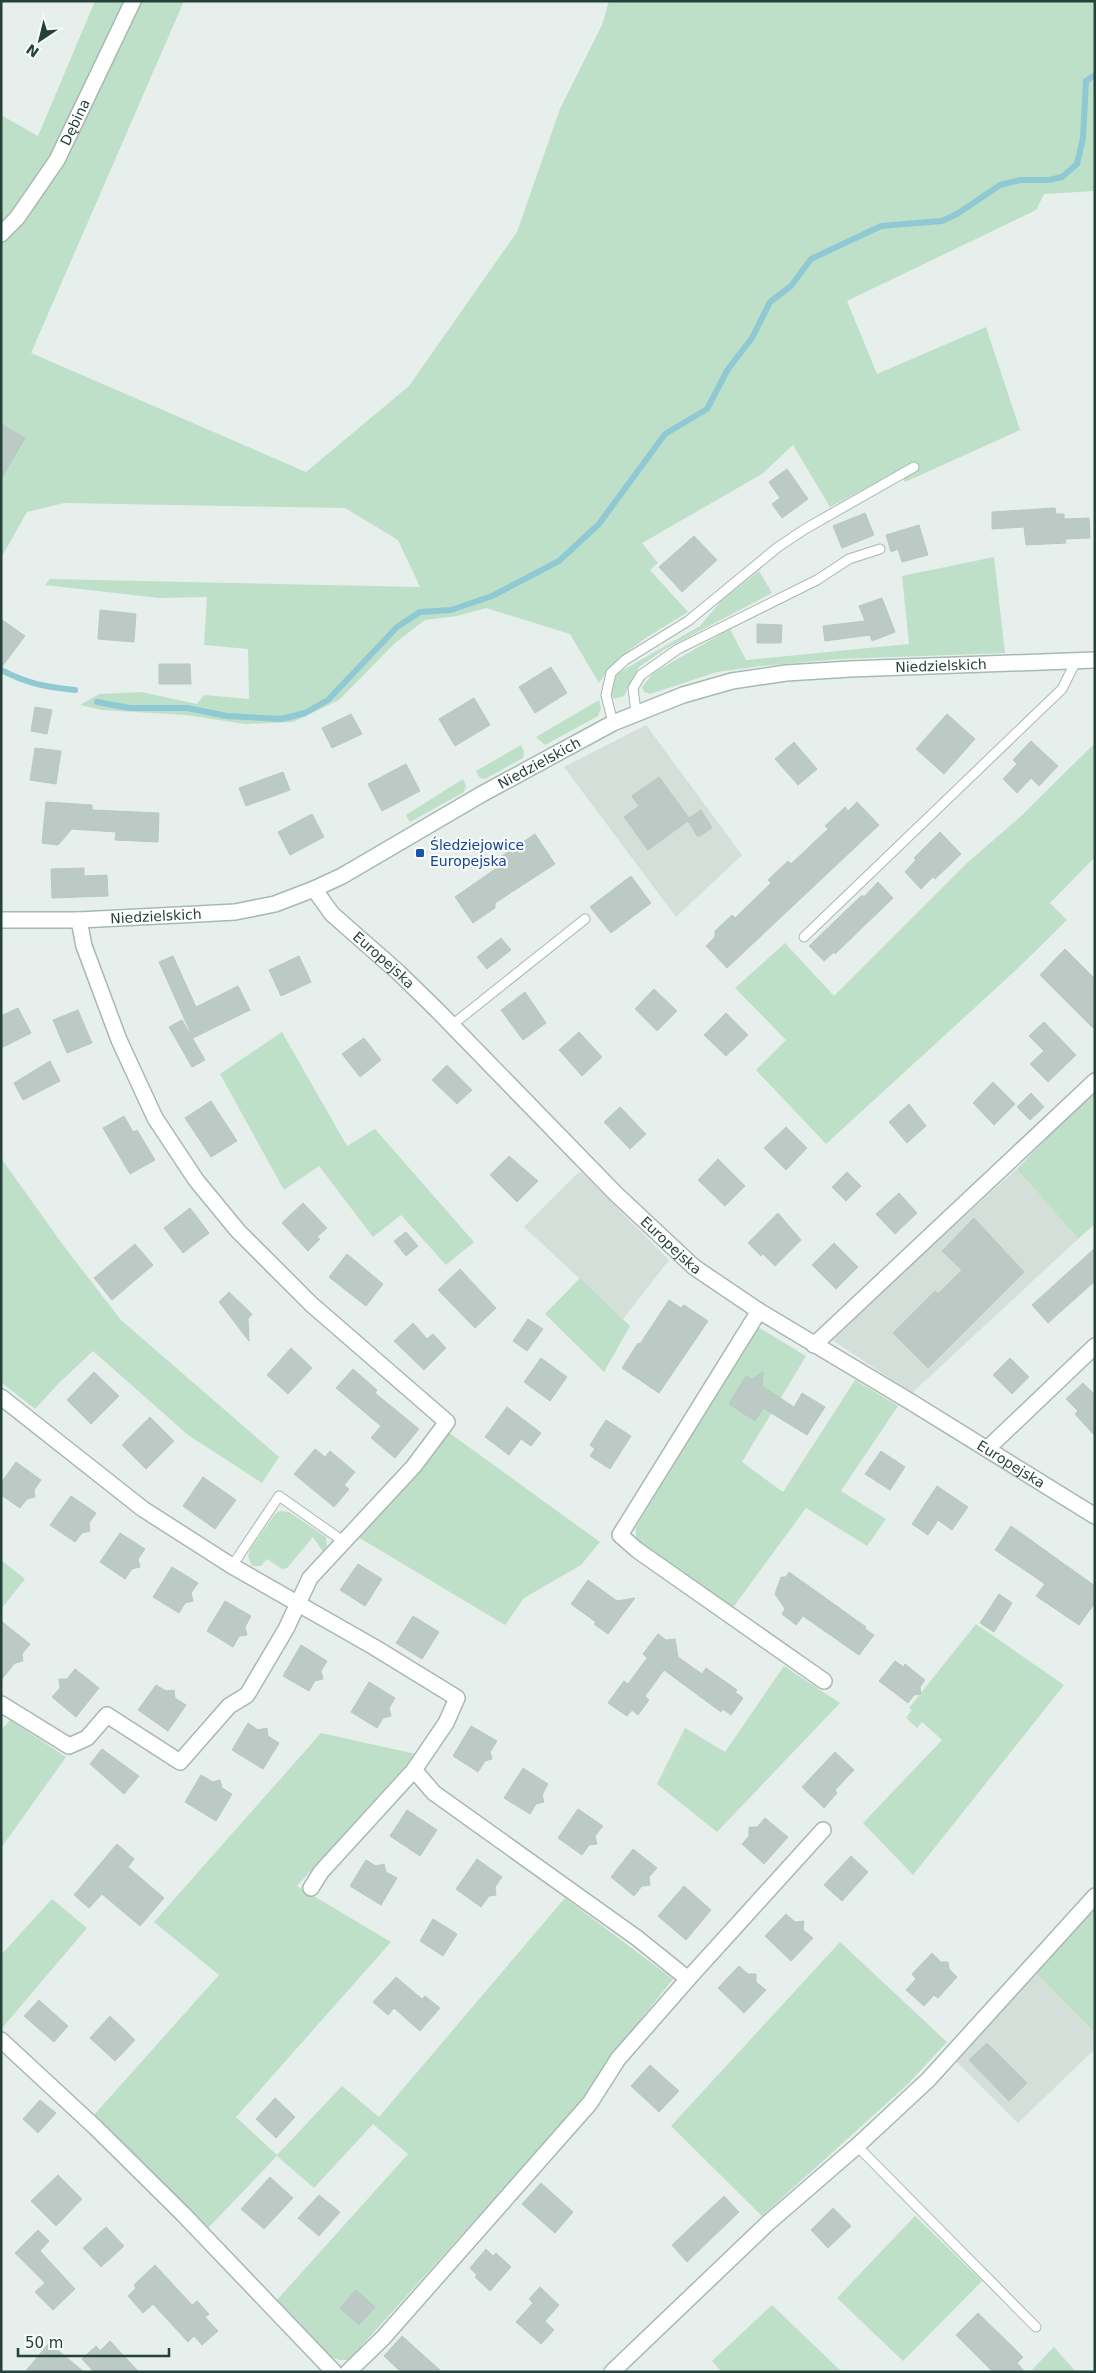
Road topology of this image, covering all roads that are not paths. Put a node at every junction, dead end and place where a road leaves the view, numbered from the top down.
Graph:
1 (133, 1) edge
2 (1, 234) edge
3 (914, 467) dead end
4 (880, 549) dead end
5 (1095, 660) edge
6 (1076, 661) junction
7 (636, 712) junction
8 (613, 723) junction
9 (314, 889) junction
10 (585, 919) dead end
11 (1, 920) edge
12 (80, 920) junction
13 (804, 937) dead end
14 (452, 1024) junction
15 (1095, 1081) edge
16 (759, 1311) junction
17 (814, 1345) junction
18 (1095, 1346) edge
19 (1, 1396) edge
20 (987, 1449) junction
21 (1095, 1516) edge
22 (343, 1540) junction
23 (232, 1566) junction
24 (297, 1604) junction
25 (824, 1681) dead end
26 (1, 1704) edge
27 (414, 1770) junction
28 (823, 1830) dead end
29 (311, 1888) dead end
30 (1095, 1896) edge
31 (688, 1979) junction
32 (1, 2040) edge
33 (857, 2146) junction
34 (1036, 2327) dead end
35 (334, 2372) edge
36 (348, 2372) edge
37 (612, 2372) edge

1 - 2 street, Dębina
3 - 8 lane
4 - 7 lane
5 - 6 street, Niedzielskich
6 - 7 street, Niedzielskich
6 - 13 lane
7 - 8 street, Niedzielskich
8 - 9 street, Niedzielskich
9 - 12 street, Niedzielskich
9 - 14 street, Europejska
10 - 14 lane
11 - 12 street, Niedzielskich
12 - 22 street
14 - 16 street, Europejska
15 - 17 street
16 - 17 street, Europejska
16 - 25 street
17 - 20 street, Europejska
18 - 20 street
19 - 23 street
20 - 21 street, Europejska
22 - 23 lane
22 - 24 street
23 - 24 street
24 - 26 street
24 - 27 street
27 - 29 street
27 - 31 street
28 - 31 street
30 - 33 street
31 - 36 street
32 - 35 street
33 - 34 lane
33 - 37 street

